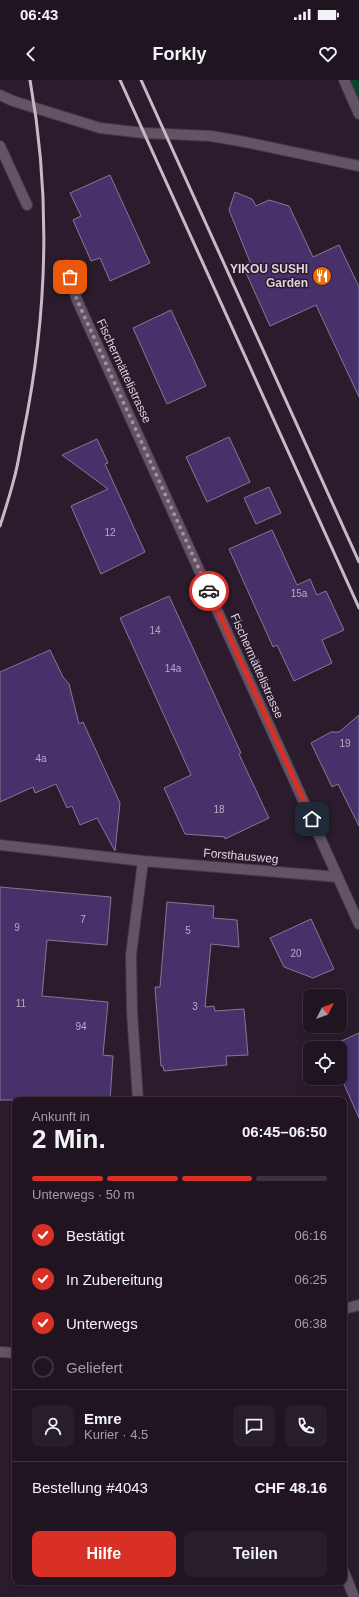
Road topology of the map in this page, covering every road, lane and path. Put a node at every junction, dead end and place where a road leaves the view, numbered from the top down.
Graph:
1 (344, 80) edge
2 (0, 95) edge
3 (359, 114) edge
4 (0, 146) edge
5 (359, 166) edge
6 (27, 205) dead end
7 (67, 265) dead end
8 (0, 846) edge
9 (143, 861) junction
10 (338, 877) junction
11 (359, 924) edge
12 (138, 1097) edge
13 (359, 1305) edge
14 (347, 1308) edge
15 (0, 1352) edge
16 (12, 1353) edge
17 (347, 1580) edge
18 (354, 1597) edge

1 - 3 street
2 - 5 street
4 - 6 street
7 - 10 street, Fischermättelistrasse
8 - 9 street, Forsthausweg
9 - 10 street, Forsthausweg
9 - 12 street
10 - 11 street, Fischermättelistrasse
13 - 14 street
15 - 16 street
17 - 18 street

